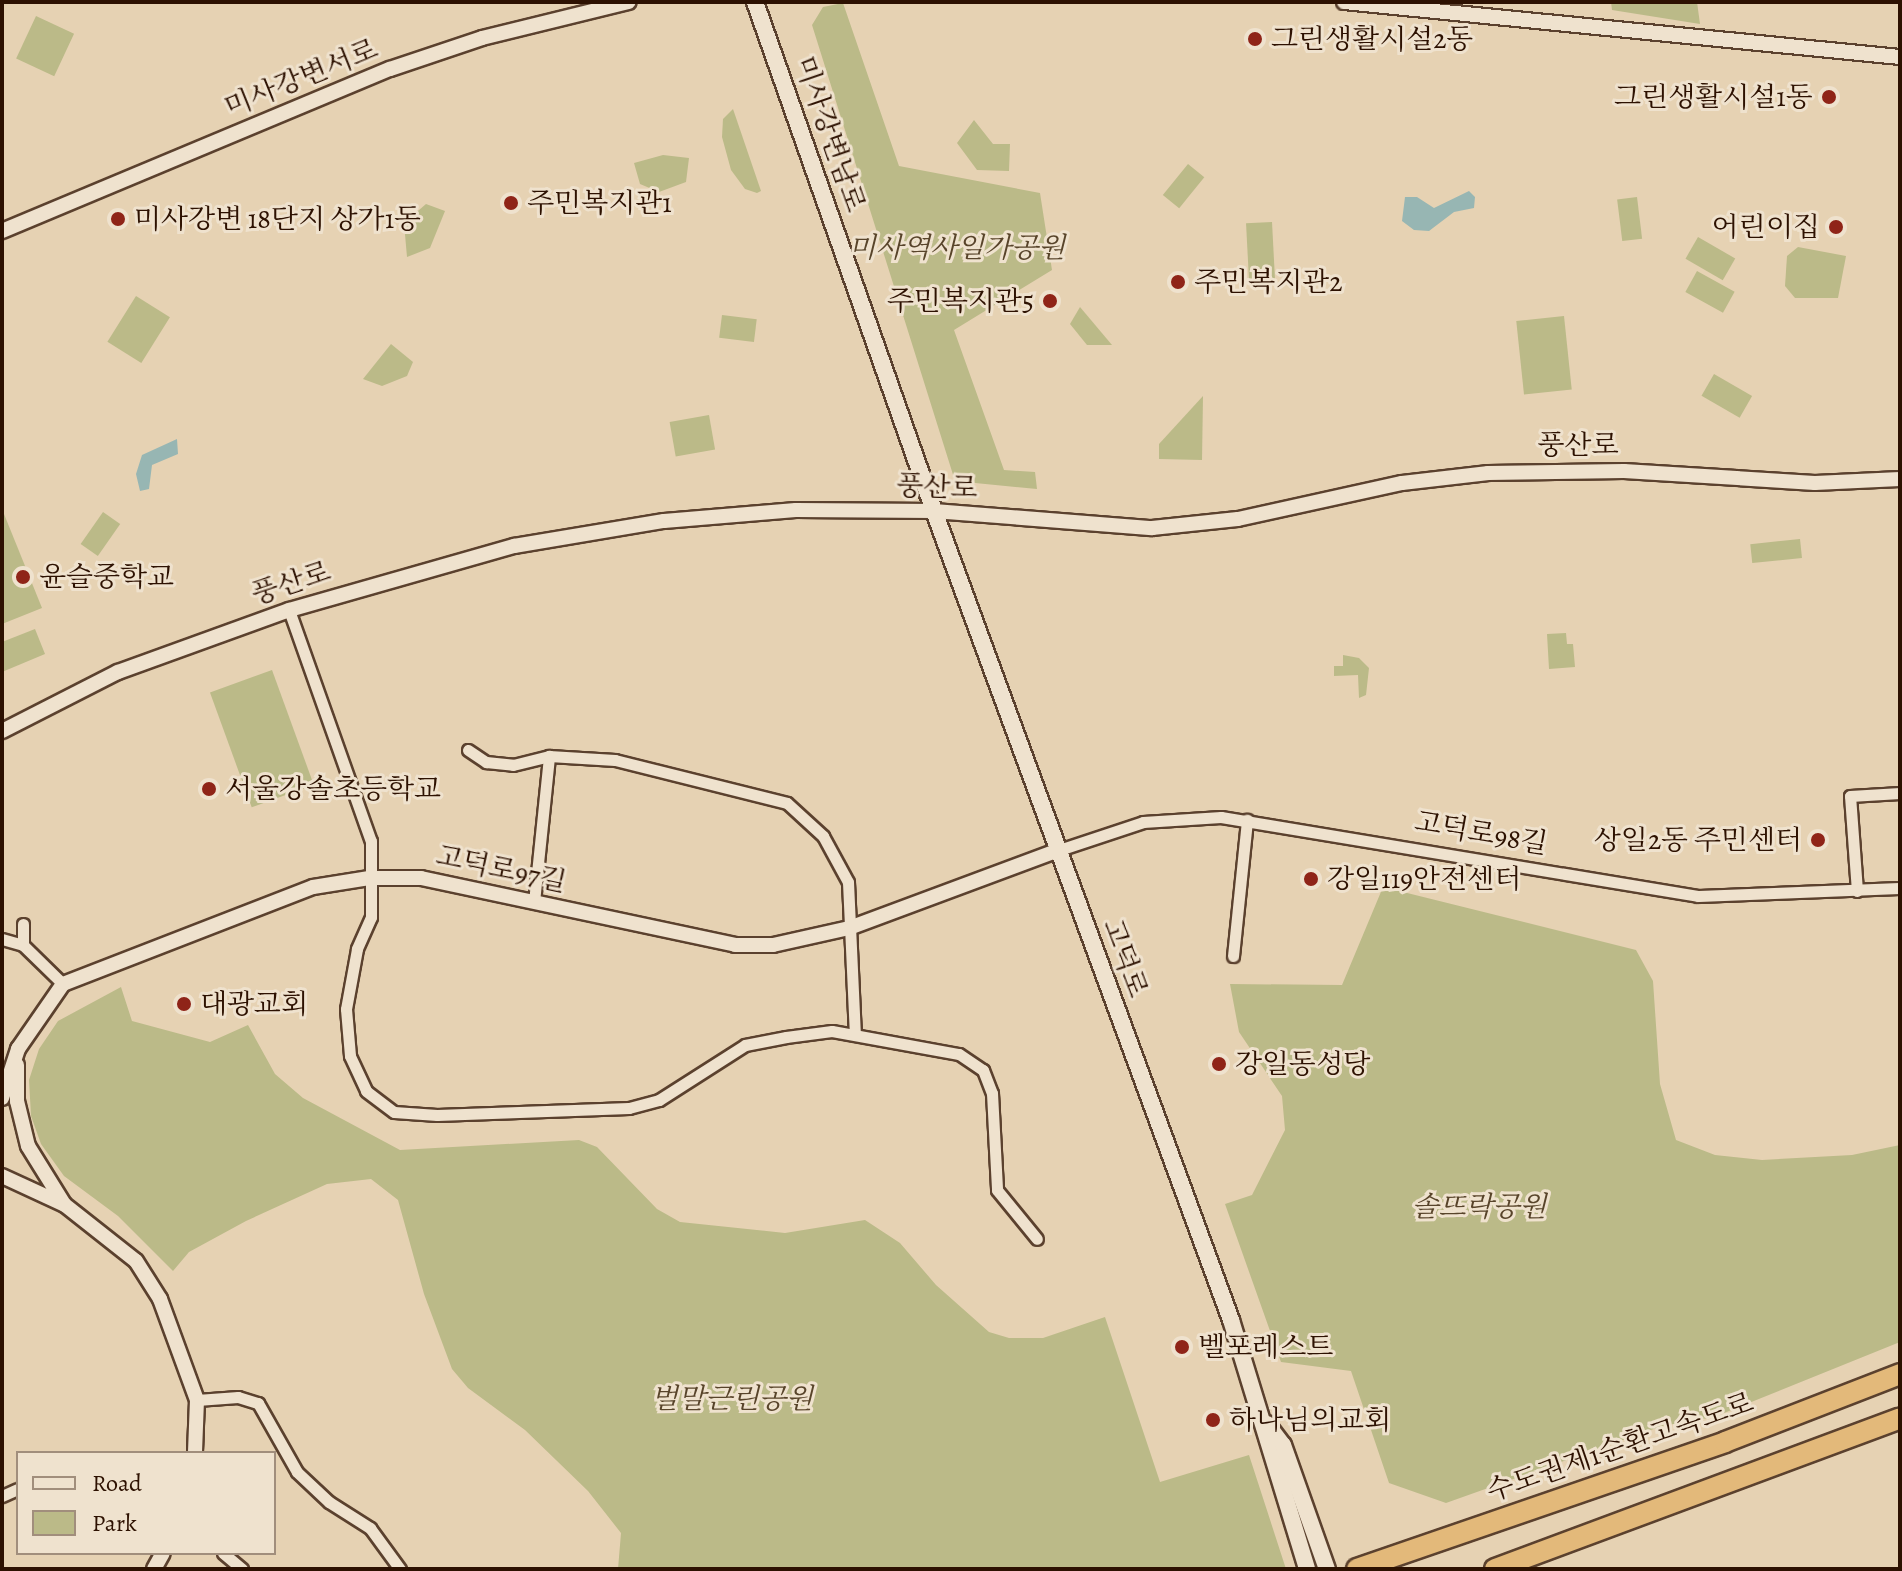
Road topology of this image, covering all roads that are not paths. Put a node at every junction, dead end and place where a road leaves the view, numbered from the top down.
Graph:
1 (629, 2) edge
2 (755, 2) edge
3 (1344, 2) edge
4 (1900, 57) edge
5 (2, 231) edge
6 (1900, 479) edge
7 (934, 511) junction
8 (289, 610) junction
9 (2, 731) edge
10 (468, 750) dead end
11 (549, 756) junction
12 (1900, 793) edge
13 (1247, 820) junction
14 (1059, 850) junction
15 (369, 878) junction
16 (1900, 888) edge
17 (1857, 891) junction
18 (534, 902) junction
19 (23, 924) dead end
20 (849, 928) junction
21 (2, 939) edge
22 (23, 945) junction
23 (1233, 956) dead end
24 (63, 984) junction
25 (855, 1034) junction
26 (18, 1049) junction
27 (2, 1065) edge
28 (2, 1098) edge
29 (2, 1176) edge
30 (65, 1205) junction
31 (1037, 1239) dead end
32 (1900, 1374) edge
33 (197, 1400) junction
34 (1900, 1418) edge
35 (1266, 1423) junction
36 (195, 1451) edge
37 (225, 1555) edge
38 (1325, 1562) edge
39 (1305, 1566) edge
40 (242, 1569) edge
41 (400, 1569) edge
42 (1357, 1569) edge
43 (1495, 1569) edge

1 - 5 street, 미사강변서로
2 - 7 main road, 미사강변남로
3 - 4 street
6 - 7 street, 풍산로
7 - 8 street, 풍산로
7 - 14 main road, 고덕로
8 - 9 street, 풍산로
8 - 15 street
10 - 11 street
11 - 18 street
11 - 20 street
12 - 17 street
13 - 14 street, 고덕로98길
13 - 17 street, 고덕로98길
13 - 23 street
14 - 20 street, 고덕로97길
14 - 35 main road, 고덕로
15 - 18 street, 고덕로97길
15 - 24 street, 고덕로97길
15 - 25 street
16 - 17 street, 고덕로98길
18 - 20 street, 고덕로97길
19 - 22 street
20 - 25 street
21 - 22 street
22 - 24 street
24 - 26 street
25 - 31 street
26 - 27 street
26 - 28 street
26 - 30 street
29 - 30 street
30 - 33 street
32 - 42 highway, 수도권제1순환고속도로
33 - 36 street
33 - 41 street
34 - 43 highway
35 - 38 main road, 고덕로
35 - 39 main road, 고덕로
37 - 40 street

